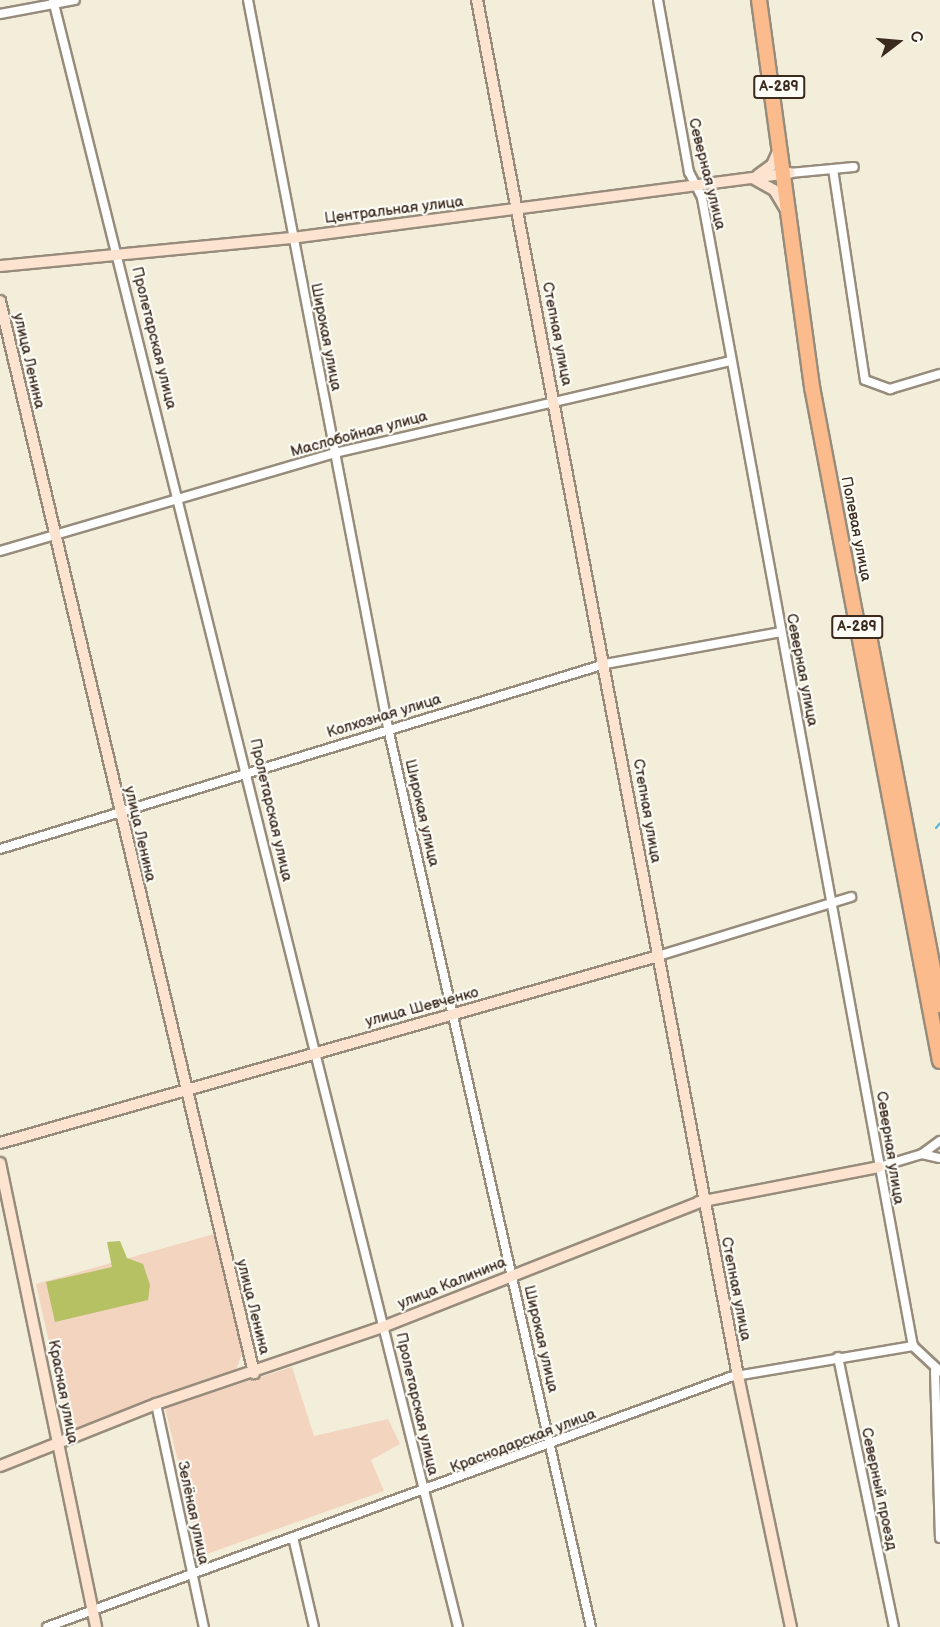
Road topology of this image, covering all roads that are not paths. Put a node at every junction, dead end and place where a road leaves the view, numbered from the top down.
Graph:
1 (75, 0) edge
2 (249, 0) edge
3 (477, 0) edge
4 (658, 0) edge
5 (759, 0) edge
6 (767, 0) edge
7 (54, 2) edge
8 (0, 14) edge
9 (779, 148) junction
10 (854, 167) dead end
11 (833, 169) junction
12 (786, 174) junction
13 (751, 178) junction
14 (696, 185) junction
15 (517, 210) junction
16 (787, 212) junction
17 (292, 238) junction
18 (119, 256) junction
19 (0, 266) edge
20 (0, 301) edge
21 (730, 361) junction
22 (940, 374) edge
23 (554, 399) junction
24 (335, 453) junction
25 (181, 497) junction
26 (55, 536) junction
27 (0, 551) edge
28 (781, 632) junction
29 (605, 664) junction
30 (388, 728) junction
31 (248, 772) junction
32 (120, 812) junction
33 (0, 849) edge
34 (851, 897) dead end
35 (833, 906) junction
36 (658, 956) junction
37 (940, 1005) edge
38 (452, 1016) junction
39 (314, 1052) junction
40 (940, 1061) edge
41 (185, 1091) junction
42 (940, 1141) edge
43 (0, 1143) edge
44 (922, 1154) junction
45 (940, 1158) edge
46 (0, 1163) edge
47 (879, 1167) junction
48 (705, 1200) junction
49 (512, 1275) junction
50 (385, 1326) junction
51 (914, 1346) junction
52 (838, 1357) junction
53 (938, 1371) edge
54 (254, 1373) junction
55 (738, 1376) junction
56 (156, 1404) junction
57 (58, 1445) junction
58 (552, 1445) junction
59 (0, 1466) edge
60 (424, 1493) junction
61 (293, 1537) junction
62 (940, 1538) edge
63 (192, 1573) junction
64 (93, 1610) junction
65 (47, 1627) edge
66 (96, 1627) edge
67 (204, 1627) edge
68 (314, 1627) edge
69 (458, 1627) edge
70 (591, 1627) edge
71 (791, 1627) edge
72 (894, 1627) edge

1 - 7 street
2 - 17 street, Широкая улица
3 - 15 street, Степная улица
4 - 14 street, Северная улица
5 - 9 highway, Полевая улица / А-289
6 - 12 highway, Полевая улица / А-289
7 - 8 street
7 - 18 street, Пролетарская улица
9 - 12 highway, Полевая улица / А-289
9 - 13 street
10 - 11 street
11 - 12 street
11 - 22 street
12 - 13 street, Центральная улица
12 - 16 highway, Полевая улица / А-289
12 - 37 highway, Полевая улица / А-289
13 - 14 street, Центральная улица
13 - 16 street, А-289
14 - 15 street, Центральная улица
14 - 21 street, Северная улица
15 - 17 street, Центральная улица
15 - 23 street, Степная улица
16 - 40 highway, Полевая улица / А-289
17 - 18 street, Центральная улица
17 - 24 street, Широкая улица
18 - 19 street, Центральная улица
18 - 25 street, Пролетарская улица
20 - 26 street, улица Ленина
21 - 23 street, Маслобойная улица
21 - 28 street, Северная улица
23 - 24 street, Маслобойная улица
23 - 29 street, Степная улица
24 - 25 street, Маслобойная улица
24 - 30 street, Широкая улица
25 - 26 street, Маслобойная улица
25 - 31 street, Пролетарская улица
26 - 27 street, Маслобойная улица
26 - 32 street, улица Ленина
28 - 29 street, Колхозная улица
28 - 35 street, Северная улица
29 - 30 street, Колхозная улица
29 - 36 street, Степная улица
30 - 31 street, Колхозная улица
30 - 38 street, Широкая улица
31 - 32 street, Колхозная улица
31 - 39 street, Пролетарская улица
32 - 33 street, Колхозная улица
32 - 41 street, улица Ленина
34 - 35 street, улица Шевченко
35 - 36 street, улица Шевченко
35 - 47 street, Северная улица
36 - 38 street, улица Шевченко
36 - 48 street, Степная улица
38 - 39 street, улица Шевченко
38 - 49 street, Широкая улица
39 - 41 street, улица Шевченко
39 - 50 street, Пролетарская улица
41 - 43 street, улица Шевченко
41 - 54 street, улица Ленина
42 - 44 street
44 - 45 street
44 - 47 street, улица Калинина
46 - 57 street, Красная улица
47 - 48 street, улица Калинина
47 - 51 street, Северная улица
48 - 49 street, улица Калинина
48 - 55 street, Степная улица
49 - 50 street, улица Калинина
49 - 58 street, Широкая улица
50 - 54 street, улица Калинина
50 - 60 street, Пролетарская улица
51 - 52 street, Краснодарская улица
51 - 53 street
52 - 55 street, Краснодарская улица
52 - 72 street, Северный проезд
53 - 62 street
54 - 56 street, улица Калинина
55 - 58 street, Краснодарская улица
55 - 71 street, Степная улица
56 - 57 street, улица Калинина
56 - 63 street, Зелёная улица
57 - 59 street, улица Калинина
57 - 64 street, Красная улица
58 - 60 street, Краснодарская улица
58 - 70 street, Широкая улица
60 - 61 street, Краснодарская улица
60 - 69 street, Пролетарская улица
61 - 63 street, Краснодарская улица
61 - 68 street
63 - 64 street, Краснодарская улица
63 - 67 street, Зелёная улица
64 - 65 street, Краснодарская улица
64 - 66 street, Красная улица

